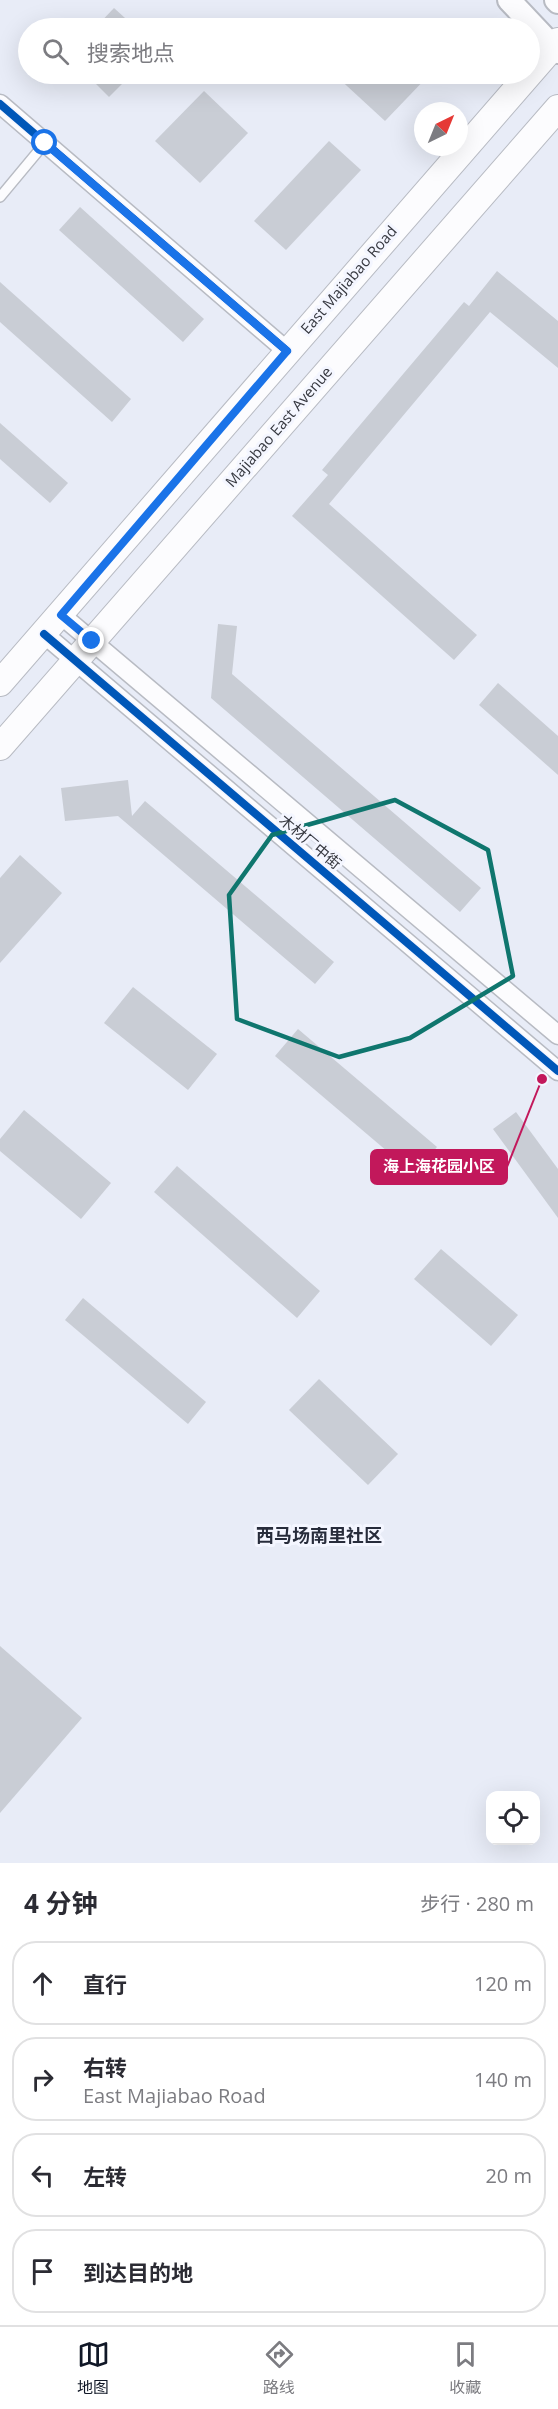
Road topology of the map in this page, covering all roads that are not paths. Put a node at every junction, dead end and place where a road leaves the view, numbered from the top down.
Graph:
1 (509, 0) edge
2 (527, 18) edge
3 (540, 30) edge
4 (556, 46) edge
5 (540, 64) edge
6 (522, 84) edge
7 (0, 104) edge
8 (558, 108) edge
9 (45, 143) junction
10 (0, 197) edge
11 (287, 351) junction
12 (61, 615) junction
13 (44, 634) junction
14 (92, 641) junction
15 (75, 661) junction
16 (0, 683) edge
17 (0, 747) edge
18 (558, 1035) edge
19 (558, 1071) edge

1 - 2 street
3 - 4 street
4 - 5 main road, East Majiabao Road
6 - 11 main road, East Majiabao Road
7 - 9 street
8 - 14 main road, Majiabao East Avenue
9 - 10 lane
9 - 11 street
11 - 12 main road, East Majiabao Road
12 - 13 main road, East Majiabao Road
12 - 14 street, 木材厂中街
13 - 15 street, 木材厂中街
13 - 16 main road, East Majiabao Road
14 - 15 main road, Majiabao East Avenue
14 - 18 street, 木材厂中街
15 - 17 main road, Majiabao East Avenue
15 - 19 street, 木材厂中街

